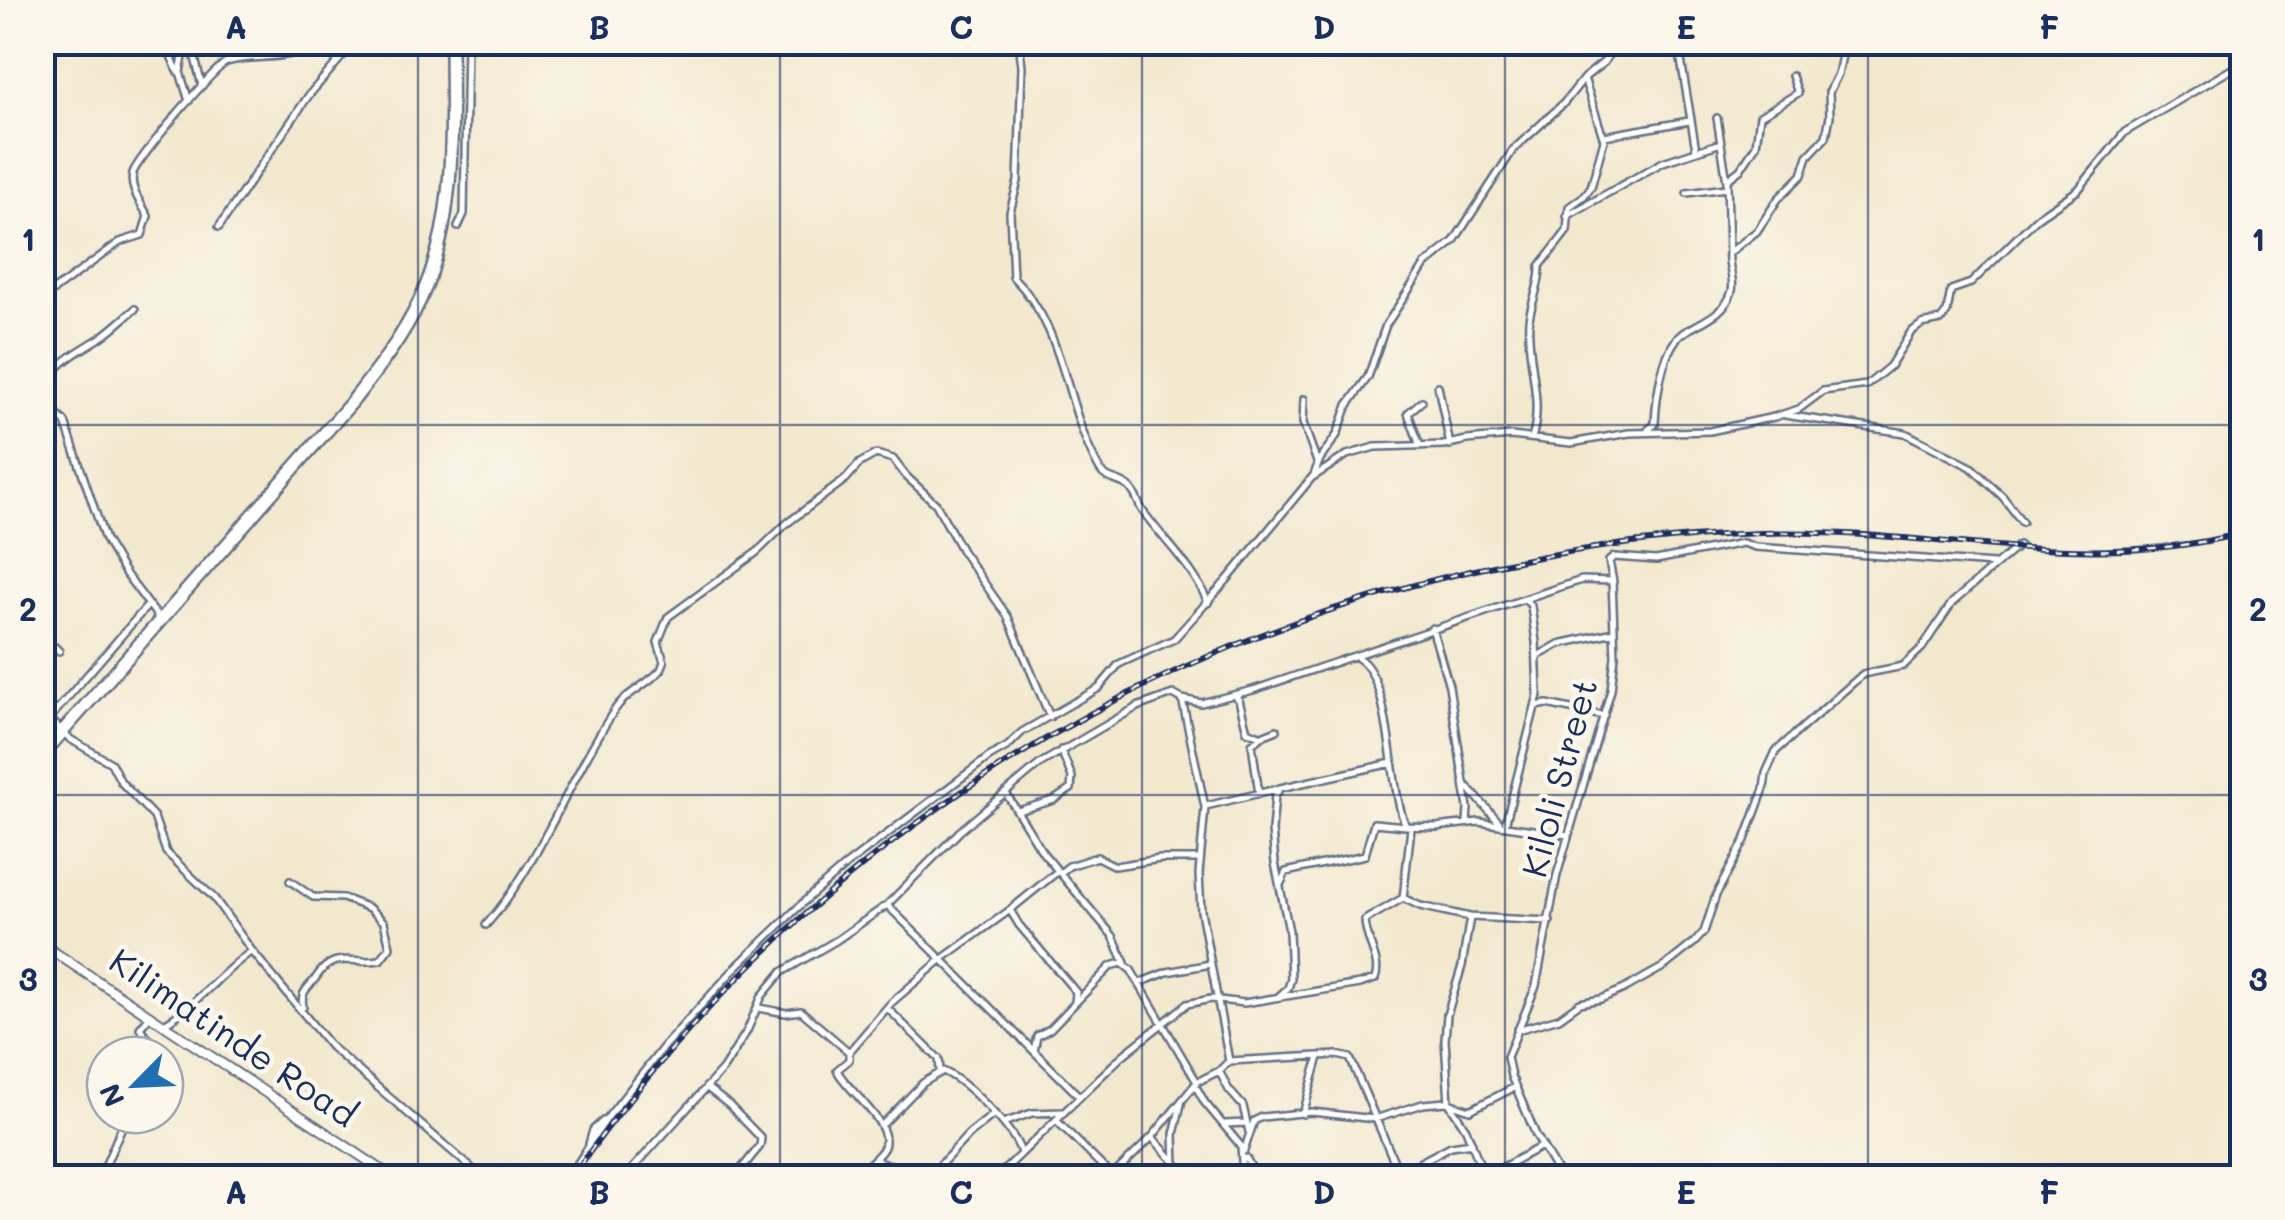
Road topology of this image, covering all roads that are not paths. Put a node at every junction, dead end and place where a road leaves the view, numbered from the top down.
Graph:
1 (165, 42) edge
2 (188, 42) edge
3 (314, 42) edge
4 (373, 42) edge
5 (450, 42) edge
6 (467, 42) edge
7 (1019, 42) edge
8 (1617, 42) edge
9 (1678, 42) edge
10 (1845, 42) edge
11 (2242, 63) edge
12 (1792, 76) dead end
13 (180, 77) junction
14 (1584, 78) junction
15 (202, 86) junction
16 (189, 101) junction
17 (1717, 118) dead end
18 (1688, 121) junction
19 (1604, 136) junction
20 (1722, 143) junction
21 (1696, 150) junction
22 (1727, 184) junction
23 (1688, 193) dead end
24 (1566, 217) junction
25 (219, 227) dead end
26 (458, 227) dead end
27 (1729, 252) junction
28 (42, 299) edge
29 (135, 309) dead end
30 (44, 323) edge
31 (56, 369) junction
32 (45, 375) edge
33 (1438, 386) dead end
34 (42, 391) edge
35 (1304, 399) dead end
36 (1422, 401) dead end
37 (1782, 415) junction
38 (1645, 432) junction
39 (1532, 438) junction
40 (1450, 444) junction
41 (1420, 446) junction
42 (1318, 465) junction
43 (1312, 478) junction
44 (2022, 522) dead end
45 (2019, 546) dead end
46 (1997, 564) junction
47 (1612, 582) junction
48 (1526, 600) junction
49 (1208, 603) junction
50 (148, 605) junction
51 (161, 621) junction
52 (1432, 628) junction
53 (1614, 632) junction
54 (42, 650) edge
55 (59, 651) dead end
56 (1538, 656) junction
57 (1356, 657) junction
58 (1232, 694) junction
59 (1182, 699) junction
60 (1536, 706) junction
61 (42, 711) edge
62 (1050, 716) junction
63 (1604, 716) junction
64 (50, 718) junction
65 (1277, 730) dead end
66 (63, 732) junction
67 (1262, 736) junction
68 (1061, 750) junction
69 (42, 755) edge
70 (1392, 763) junction
71 (1464, 783) junction
72 (1280, 788) junction
73 (1259, 794) junction
74 (1007, 795) junction
75 (1205, 806) junction
76 (1018, 811) junction
77 (1467, 823) junction
78 (1503, 825) junction
79 (1409, 827) junction
80 (1568, 835) junction
81 (1200, 859) junction
82 (1059, 872) junction
83 (290, 882) dead end
84 (1280, 886) junction
85 (1402, 898) junction
86 (887, 904) junction
87 (1010, 910) junction
88 (1470, 917) junction
89 (1550, 921) junction
90 (486, 925) dead end
91 (42, 944) edge
92 (252, 951) junction
93 (942, 959) junction
94 (1125, 964) junction
95 (1210, 964) junction
96 (1139, 982) junction
97 (1076, 992) junction
98 (1088, 992) junction
99 (1277, 998) junction
100 (1218, 1000) junction
101 (1075, 1004) junction
102 (758, 1008) junction
103 (887, 1008) junction
104 (304, 1012) junction
105 (150, 1016) junction
106 (1162, 1022) junction
107 (164, 1024) junction
108 (1517, 1030) junction
109 (1017, 1034) junction
110 (145, 1035) edge
111 (1037, 1036) junction
112 (1034, 1051) junction
113 (850, 1052) junction
114 (1320, 1057) junction
115 (1229, 1061) junction
116 (940, 1071) junction
117 (1219, 1072) junction
118 (1196, 1083) junction
119 (1516, 1087) junction
120 (706, 1088) junction
121 (1079, 1096) junction
122 (1181, 1099) junction
123 (1450, 1103) junction
124 (1066, 1112) junction
125 (994, 1114) junction
126 (1302, 1114) junction
127 (1056, 1120) junction
128 (1375, 1120) junction
129 (1003, 1123) junction
130 (1246, 1123) junction
131 (1223, 1124) junction
132 (881, 1126) junction
133 (1250, 1134) junction
134 (118, 1135) edge
135 (1015, 1135) junction
136 (1152, 1137) junction
137 (1472, 1143) junction
138 (1032, 1144) junction
139 (1542, 1146) junction
140 (1244, 1153) junction
141 (1021, 1154) junction
142 (872, 1160) junction
143 (1175, 1166) junction
144 (900, 1168) junction
145 (1400, 1175) edge
146 (896, 1176) edge
147 (2205, 1176) edge
148 (2242, 1176) edge
149 (931, 1177) edge
150 (1112, 1177) edge
151 (1485, 1177) edge
152 (1561, 1177) edge
153 (100, 1178) edge
154 (394, 1178) edge
155 (484, 1178) edge
156 (568, 1178) edge
157 (624, 1178) edge
158 (734, 1178) edge
159 (867, 1178) edge
160 (996, 1178) edge
161 (1189, 1178) edge
162 (1243, 1178) edge
163 (1257, 1178) edge
164 (2153, 1178) edge

1 - 13 street
2 - 13 street
2 - 15 street
3 - 15 street
4 - 25 street
5 - 51 highway
6 - 26 street
7 - 49 street
8 - 14 street
9 - 18 street
10 - 27 street
11 - 37 street
12 - 22 street
13 - 16 street
14 - 19 street
14 - 42 street
15 - 16 street
16 - 28 street
17 - 20 street
18 - 19 street
18 - 21 street
19 - 24 street
20 - 21 street
20 - 22 street
21 - 24 street
22 - 23 street
22 - 27 street
24 - 39 street
27 - 38 street
29 - 31 street
30 - 31 street
31 - 32 street
32 - 34 street
33 - 40 street
34 - 50 street
35 - 42 street
36 - 41 street
37 - 38 street
37 - 44 street
38 - 39 street
39 - 40 street
40 - 41 street
41 - 43 street
42 - 43 street
43 - 49 street
45 - 46 street
46 - 47 street
46 - 108 street
47 - 48 street
47 - 53 street, Kiloli Street
48 - 52 street
48 - 56 street
49 - 62 street
50 - 51 street
50 - 64 street
51 - 66 highway
52 - 57 street
52 - 71 street
53 - 56 street
53 - 63 street, Kiloli Street
54 - 55 street
56 - 60 street
57 - 58 street
57 - 70 street
58 - 59 street
58 - 67 street
59 - 68 street
59 - 75 street
60 - 63 street
60 - 78 street
61 - 64 street
62 - 90 street
62 - 156 street
63 - 80 street, Kiloli Street
64 - 66 street
65 - 67 street
66 - 69 highway
66 - 92 street
67 - 73 street
68 - 74 street
68 - 76 street
70 - 72 street
70 - 79 street
71 - 77 street
71 - 78 street
72 - 73 street
72 - 84 street
73 - 75 street
74 - 76 street
74 - 86 street
75 - 81 street
76 - 82 street
77 - 78 street
77 - 79 street
78 - 80 street
79 - 84 street
79 - 85 street
80 - 89 street, Kiloli Street
81 - 82 street
81 - 95 street
82 - 87 street
82 - 94 street
83 - 104 street
84 - 99 street
85 - 88 street
85 - 99 street
86 - 93 street
86 - 102 street
87 - 93 street
87 - 97 street
88 - 89 street
88 - 123 street
89 - 108 street, Kiloli Street
91 - 105 main road, Kilimatinde Road
92 - 104 street
92 - 107 street
93 - 103 street
93 - 109 street
94 - 96 street
94 - 98 street
95 - 96 street
95 - 100 street
96 - 106 street
97 - 98 street
97 - 101 street
98 - 101 street
99 - 100 street
100 - 106 street
100 - 115 street
101 - 111 street
102 - 113 street
102 - 120 street
103 - 113 street
103 - 116 street
104 - 155 street
105 - 107 main road, Kilimatinde Road
105 - 110 street
106 - 118 street
106 - 121 street
107 - 154 main road, Kilimatinde Road
108 - 119 street, Kiloli Street
109 - 111 street
109 - 112 street
111 - 112 street
112 - 121 street
113 - 132 street
114 - 115 street
114 - 126 street
114 - 128 street
115 - 117 street
116 - 125 street
116 - 132 street
117 - 118 street
117 - 130 street
118 - 122 street
118 - 131 street
119 - 123 street
119 - 139 street, Kiloli Street
120 - 157 street
120 - 158 street
121 - 124 street
122 - 136 street
122 - 143 street
123 - 128 street
123 - 137 street
124 - 127 street
124 - 129 street
125 - 129 street
125 - 149 street
126 - 128 street
126 - 133 street
127 - 138 street
127 - 150 street
128 - 145 street
129 - 135 street
130 - 131 street
130 - 133 street
131 - 140 street
132 - 142 street
133 - 140 street
134 - 153 street
135 - 138 street
135 - 141 street
136 - 143 street
136 - 150 street
137 - 145 street
137 - 151 street
138 - 141 street
139 - 151 street
139 - 152 street, Kiloli Street
140 - 162 street
140 - 163 street
141 - 160 street
142 - 144 street
142 - 159 street
143 - 161 street
144 - 146 street
144 - 149 street
147 - 148 street
147 - 164 street

